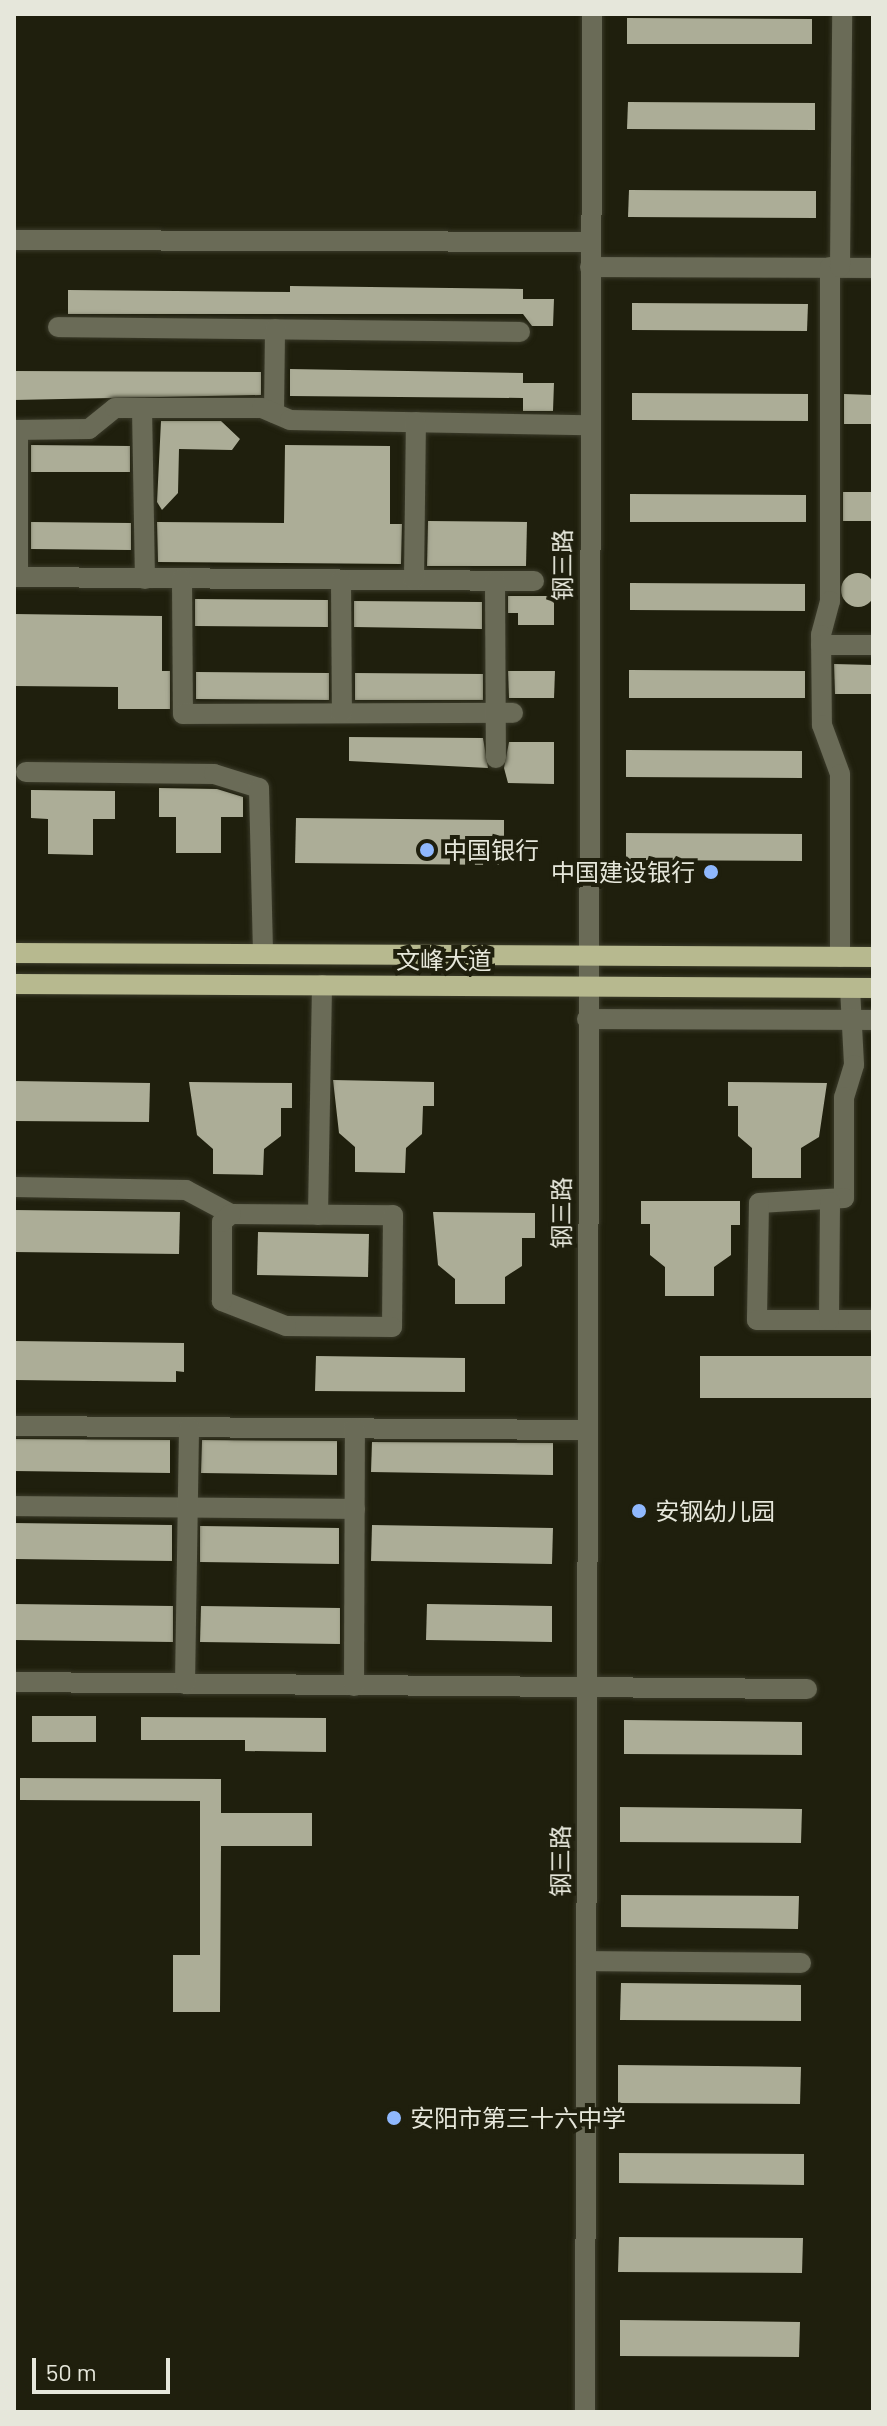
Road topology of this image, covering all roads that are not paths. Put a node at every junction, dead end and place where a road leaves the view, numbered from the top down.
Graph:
1 (592, 14) edge
2 (842, 14) edge
3 (14, 240) edge
4 (590, 242) junction
5 (590, 267) junction
6 (835, 267) junction
7 (873, 268) edge
8 (58, 327) dead end
9 (275, 329) junction
10 (520, 332) dead end
11 (142, 408) junction
12 (274, 413) junction
13 (416, 422) junction
14 (588, 425) junction
15 (16, 430) edge
16 (16, 577) edge
17 (145, 579) junction
18 (182, 579) junction
19 (341, 580) junction
20 (414, 580) junction
21 (495, 581) junction
22 (534, 581) dead end
23 (821, 645) junction
24 (873, 645) edge
25 (342, 713) junction
26 (504, 713) junction
27 (496, 758) dead end
28 (26, 772) dead end
29 (14, 953) edge
30 (263, 954) junction
31 (587, 956) junction
32 (840, 957) junction
33 (873, 957) edge
34 (14, 984) edge
35 (322, 985) junction
36 (587, 987) junction
37 (850, 988) junction
38 (873, 988) edge
39 (587, 1019) junction
40 (852, 1020) junction
41 (873, 1020) edge
42 (14, 1187) edge
43 (830, 1202) junction
44 (231, 1214) junction
45 (318, 1215) junction
46 (829, 1320) junction
47 (873, 1320) edge
48 (14, 1426) edge
49 (189, 1427) junction
50 (355, 1428) junction
51 (587, 1430) junction
52 (14, 1506) edge
53 (188, 1507) junction
54 (355, 1509) junction
55 (14, 1682) edge
56 (185, 1684) junction
57 (354, 1686) junction
58 (807, 1689) dead end
59 (586, 1690) junction
60 (586, 1961) junction
61 (801, 1963) dead end
62 (585, 2412) edge

1 - 4 street, 钢三路
2 - 6 street
3 - 4 street
4 - 5 street, 钢三路
5 - 6 street
5 - 14 street, 钢三路
6 - 7 street
6 - 23 street
8 - 9 street
9 - 10 street
9 - 12 street
11 - 12 street
11 - 15 street
11 - 17 street
12 - 13 street
13 - 14 street
13 - 20 street
14 - 31 street, 钢三路
15 - 16 street
16 - 17 street
17 - 18 street
18 - 19 street
18 - 25 street
19 - 20 street
19 - 25 street
20 - 21 street
21 - 22 street
21 - 26 street
23 - 24 street
23 - 32 street
25 - 26 street
26 - 27 street
28 - 30 street
29 - 30 main road, 文峰大道
30 - 31 main road, 文峰大道
31 - 32 main road, 文峰大道
31 - 36 street, 钢三路
32 - 33 main road, 文峰大道
34 - 35 main road, 文峰大道
35 - 36 main road, 文峰大道
35 - 45 street
36 - 37 main road, 文峰大道
36 - 39 street, 钢三路
37 - 38 main road, 文峰大道
37 - 40 street
39 - 40 street
39 - 51 street, 钢三路
40 - 41 street
40 - 43 street
42 - 44 street
43 - 46 street
43 - 46 street
44 - 45 street
44 - 45 street
46 - 47 street
48 - 49 street
49 - 50 street
49 - 53 street
50 - 51 street
50 - 54 street
51 - 59 street, 钢三路
52 - 53 street
53 - 54 street
53 - 56 street
54 - 57 street
55 - 56 street
56 - 57 street
57 - 59 street
58 - 59 street
59 - 60 street, 钢三路
60 - 61 street
60 - 62 street, 钢三路

